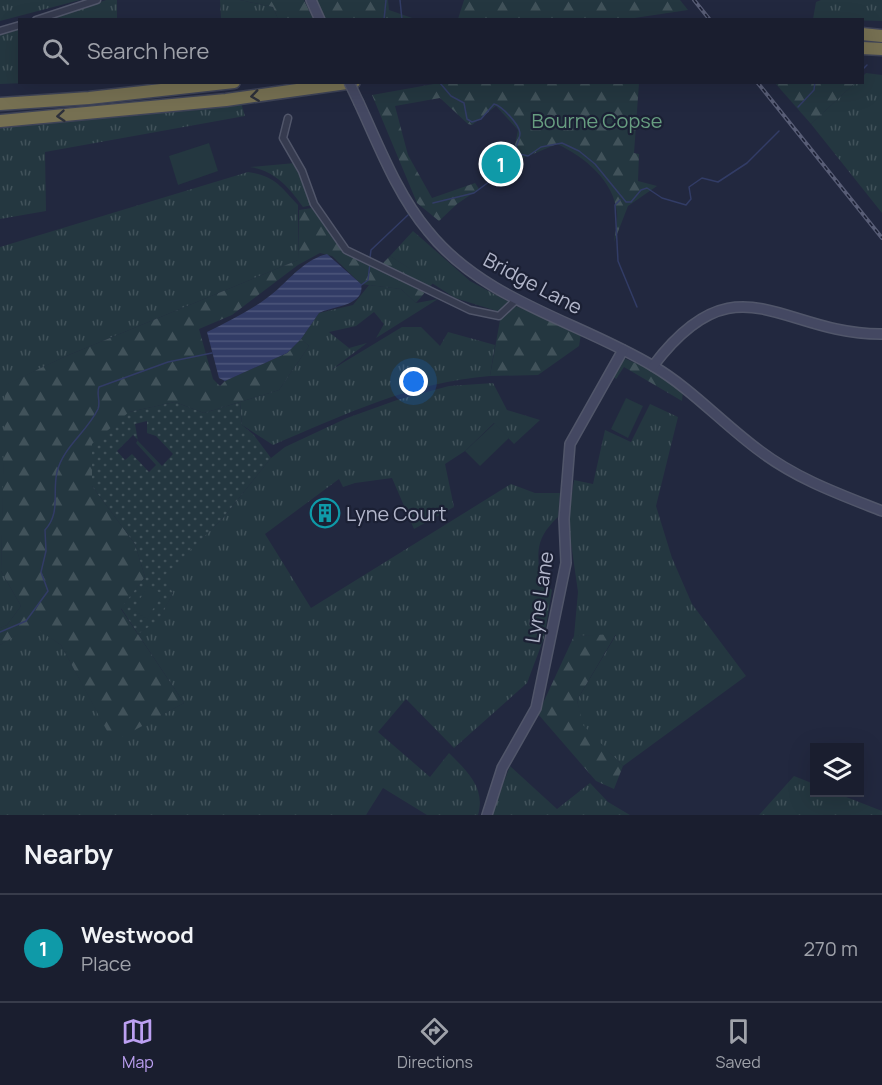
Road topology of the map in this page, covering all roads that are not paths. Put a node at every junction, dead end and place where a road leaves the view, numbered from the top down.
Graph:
1 (97, 0) edge
2 (311, 0) edge
3 (42, 18) edge
4 (319, 18) edge
5 (18, 26) edge
6 (0, 31) edge
7 (864, 34) edge
8 (882, 36) edge
9 (864, 48) edge
10 (882, 50) edge
11 (216, 84) edge
12 (339, 84) edge
13 (351, 84) edge
14 (0, 104) edge
15 (288, 117) dead end
16 (0, 121) edge
17 (517, 299) junction
18 (882, 334) edge
19 (623, 350) junction
20 (653, 366) junction
21 (882, 511) edge
22 (487, 815) edge

1 - 3 street
2 - 4 street
5 - 6 street
7 - 8 highway
9 - 10 highway
11 - 14 highway
12 -> 16 highway
13 - 17 street, Bridge Lane, bridge
15 - 17 street
17 - 19 street, Bridge Lane
18 - 20 street
19 - 20 street, Bridge Lane
19 - 22 street, Lyne Lane
20 - 21 street, Bridge Lane

